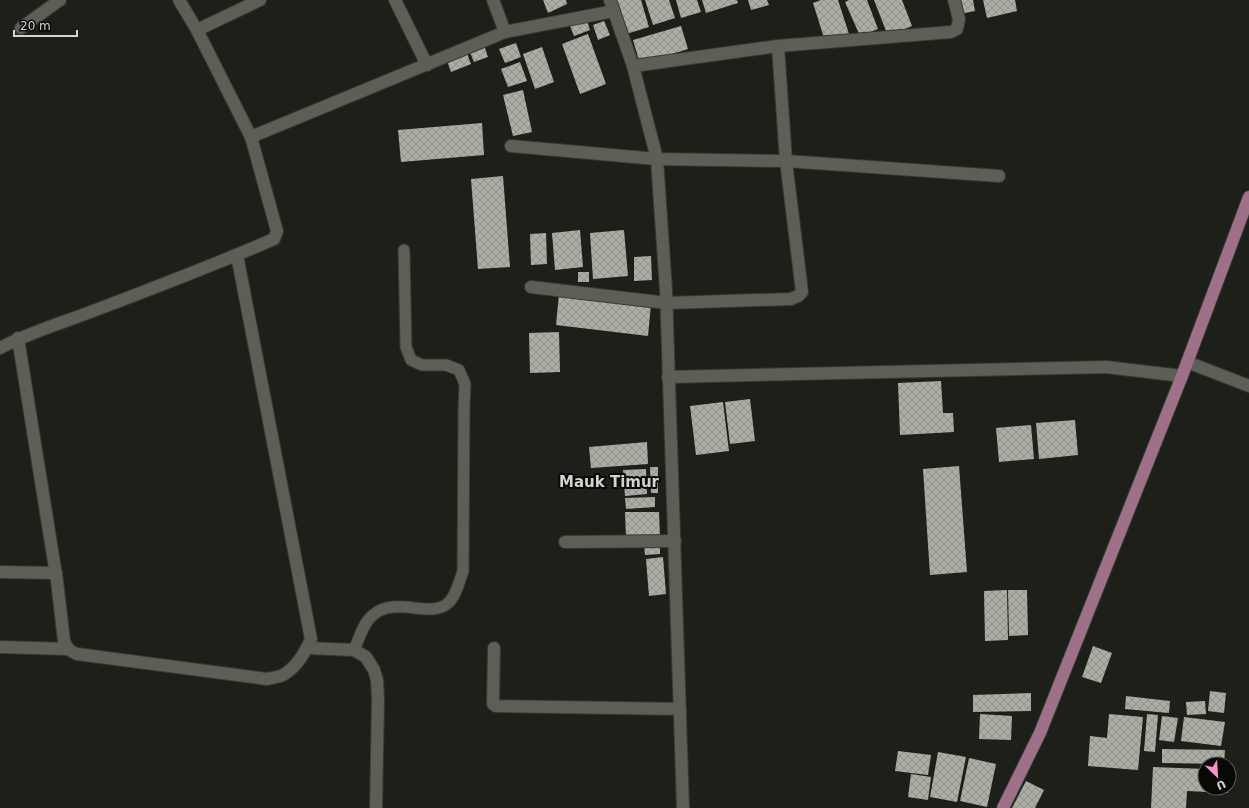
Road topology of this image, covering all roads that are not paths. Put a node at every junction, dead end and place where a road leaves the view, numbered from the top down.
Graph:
1 (60, 0) edge
2 (179, 0) edge
3 (260, 0) edge
4 (395, 0) edge
5 (493, 0) edge
6 (954, 0) edge
7 (612, 6) edge
8 (21, 28) dead end
9 (197, 30) junction
10 (505, 32) junction
11 (778, 46) junction
12 (427, 65) junction
13 (633, 66) junction
14 (251, 137) junction
15 (512, 146) dead end
16 (657, 158) junction
17 (786, 161) junction
18 (999, 176) dead end
19 (1249, 197) edge
20 (404, 250) dead end
21 (237, 256) junction
22 (531, 287) dead end
23 (666, 303) junction
24 (18, 338) junction
25 (0, 348) edge
26 (1187, 362) junction
27 (1182, 376) junction
28 (668, 377) junction
29 (1249, 386) edge
30 (675, 541) junction
31 (565, 542) dead end
32 (0, 572) edge
33 (56, 573) junction
34 (0, 647) edge
35 (308, 648) junction
36 (494, 648) dead end
37 (68, 649) junction
38 (354, 650) junction
39 (680, 709) junction
40 (376, 808) edge
41 (683, 808) edge
42 (1003, 808) edge

1 - 8 street
2 - 9 street
3 - 9 street
4 - 12 street
5 - 10 street
6 - 11 street
7 - 10 street
7 - 13 street
9 - 14 street
10 - 12 street
11 - 13 street
11 - 17 street
12 - 14 street
13 - 16 street
14 - 21 street
15 - 16 street
16 - 17 street
16 - 23 street
17 - 18 street
17 - 23 street
19 - 26 main road
20 - 38 lane
21 - 24 street
21 - 35 street
22 - 23 street
23 - 28 street
24 - 25 street
24 - 33 street
26 - 27 main road
26 - 29 street
27 - 28 street
27 - 42 main road
28 - 30 street
30 - 31 street
30 - 39 street
32 - 33 street
33 - 37 street
34 - 37 street
35 - 37 street
35 - 38 street
36 - 39 street
38 - 40 street
39 - 41 street

